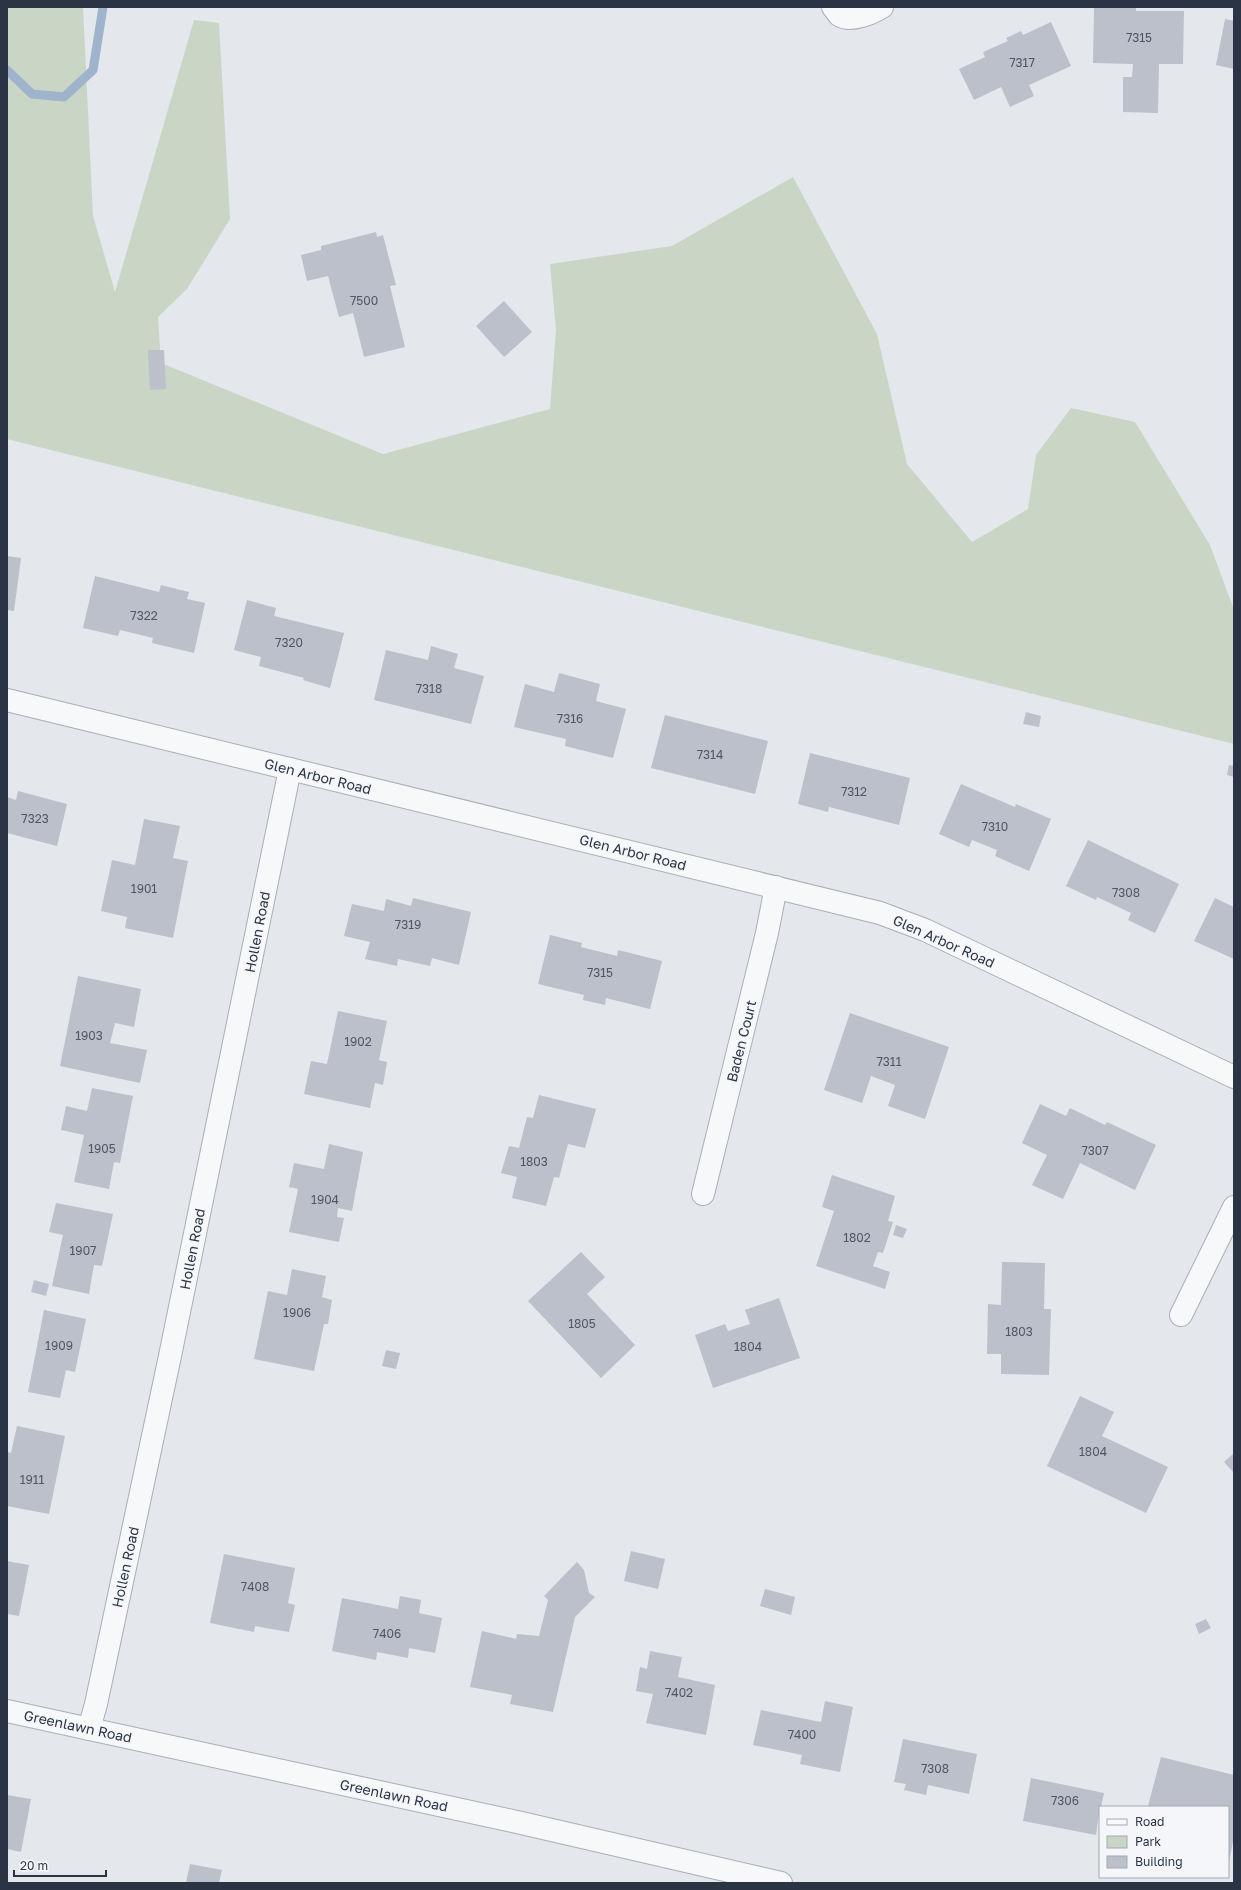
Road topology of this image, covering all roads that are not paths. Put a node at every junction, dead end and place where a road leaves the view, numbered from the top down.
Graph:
1 (833, 7) edge
2 (882, 7) edge
3 (7, 700) edge
4 (290, 769) junction
5 (776, 887) junction
6 (1234, 1077) edge
7 (703, 1194) dead end
8 (1234, 1207) edge
9 (1181, 1315) dead end
10 (7, 1711) edge
11 (89, 1729) junction
12 (781, 1883) edge

1 - 2 street
3 - 4 street, Glen Arbor Road
4 - 5 street, Glen Arbor Road
4 - 11 street, Hollen Road
5 - 6 street, Glen Arbor Road
5 - 7 street, Baden Court
8 - 9 street
10 - 11 street, Greenlawn Road
11 - 12 street, Greenlawn Road

